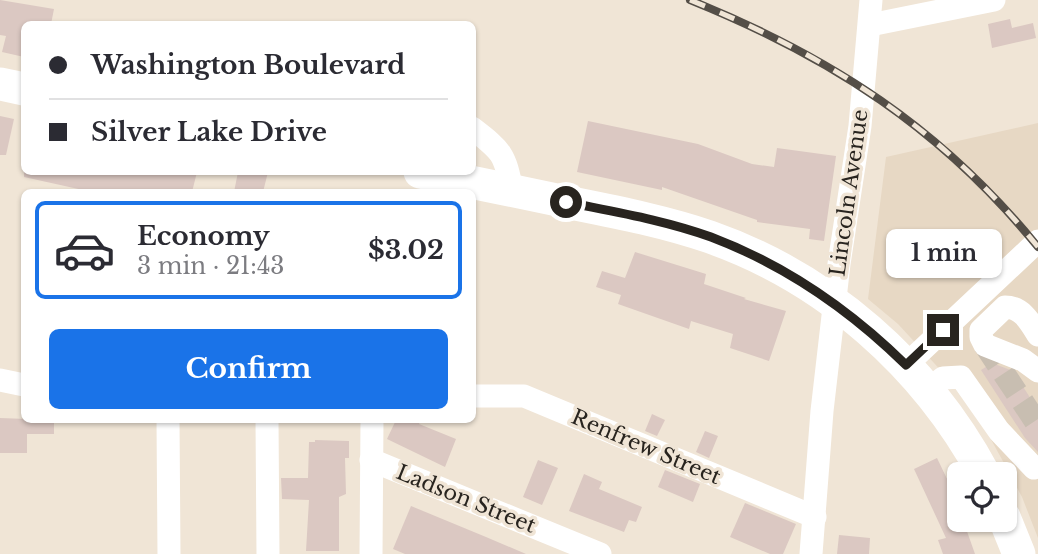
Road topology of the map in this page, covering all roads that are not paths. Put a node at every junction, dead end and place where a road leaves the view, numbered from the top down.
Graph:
1 (871, 0) edge
2 (994, 0) edge
3 (870, 25) junction
4 (0, 84) edge
5 (21, 88) edge
6 (476, 131) edge
7 (435, 175) edge
8 (512, 191) junction
9 (1038, 241) edge
10 (1032, 326) edge
11 (1038, 350) edge
12 (906, 365) junction
13 (1038, 371) edge
14 (0, 380) edge
15 (21, 384) edge
16 (928, 390) junction
17 (476, 396) edge
18 (168, 423) edge
19 (267, 423) edge
20 (372, 423) edge
21 (999, 431) junction
22 (371, 460) junction
23 (977, 462) edge
24 (1038, 467) edge
25 (815, 517) junction
26 (1010, 532) edge
27 (169, 554) edge
28 (268, 554) edge
29 (371, 554) edge
30 (600, 554) edge
31 (811, 554) edge
32 (1019, 554) edge

1 - 3 street, Lincoln Avenue
2 - 3 street
3 - 25 street, Lincoln Avenue
4 - 5 highway
6 - 8 street
7 - 8 highway
8 - 12 highway
9 - 12 street
10 - 11 street
10 - 13 street
12 - 16 highway
14 - 15 street
16 - 21 street
16 - 23 highway
17 - 25 street, Renfrew Street
18 - 27 street
19 - 28 street
20 - 22 street
21 - 23 street
21 - 24 street
22 - 29 street
22 - 30 street, Ladson Street
25 - 31 street, Lincoln Avenue
26 - 32 highway

